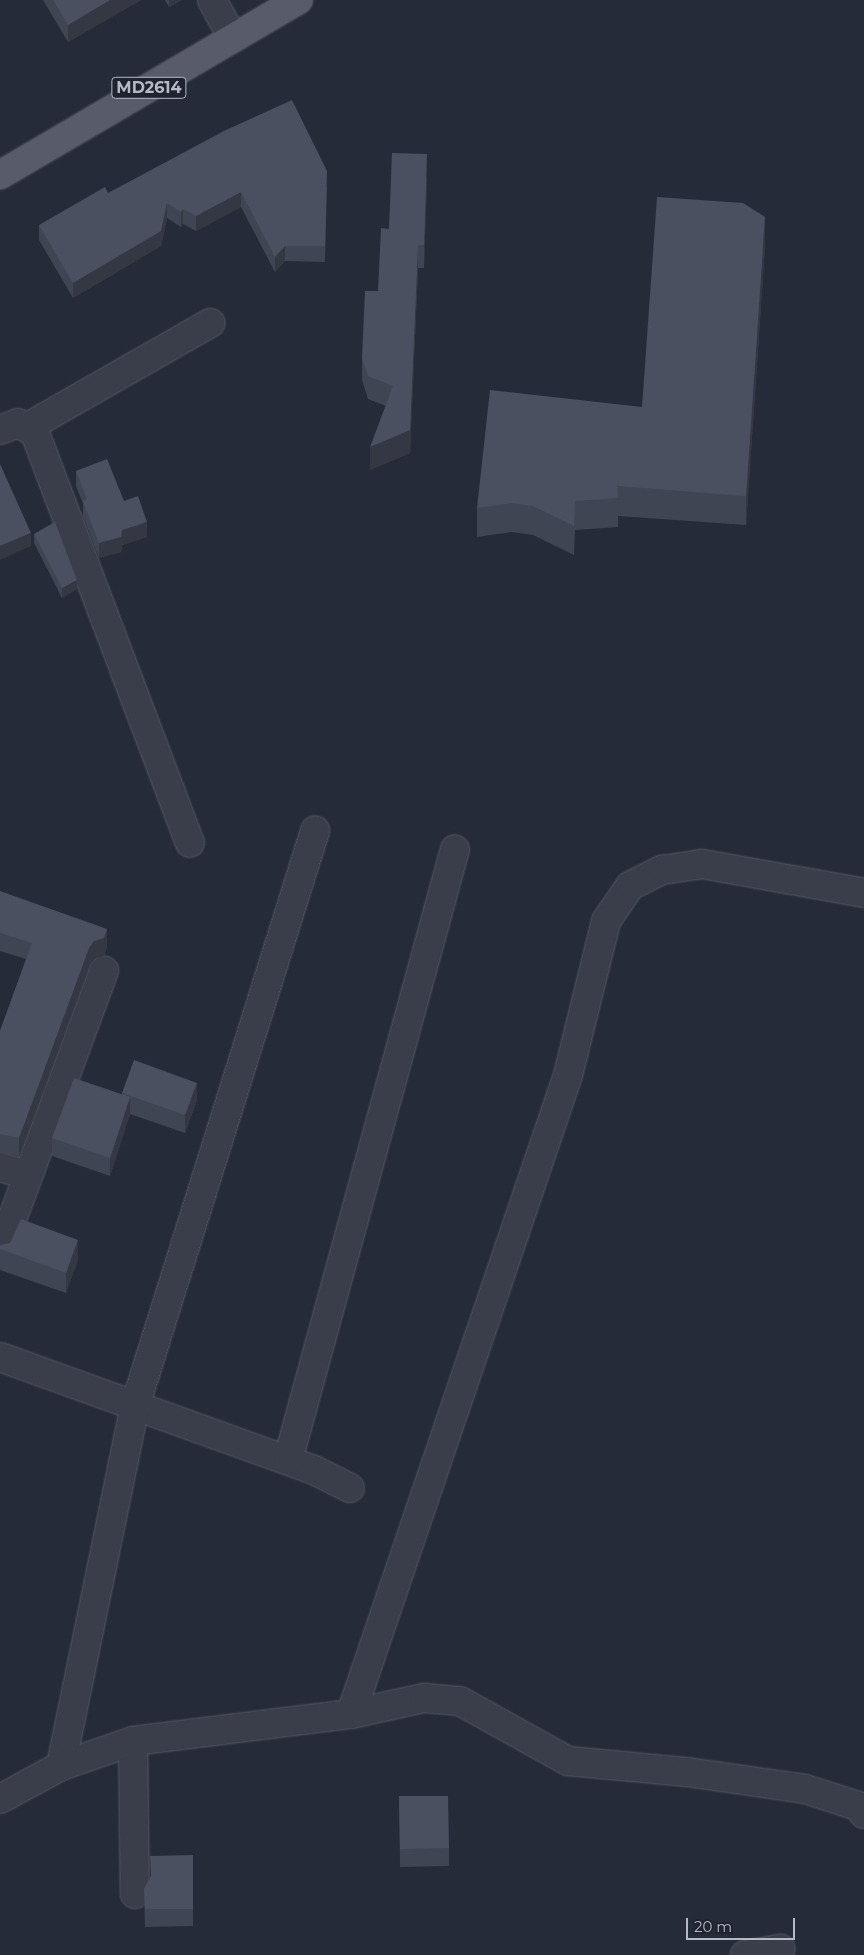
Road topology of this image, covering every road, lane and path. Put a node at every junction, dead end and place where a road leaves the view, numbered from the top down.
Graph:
1 (212, 0) edge
2 (298, 0) edge
3 (233, 38) junction
4 (0, 175) edge
5 (210, 322) dead end
6 (28, 427) junction
7 (0, 430) edge
8 (315, 831) dead end
9 (190, 843) dead end
10 (455, 849) dead end
11 (864, 893) edge
12 (104, 971) dead end
13 (0, 1167) edge
14 (28, 1175) junction
15 (0, 1252) edge
16 (0, 1357) edge
17 (135, 1406) junction
18 (288, 1460) junction
19 (350, 1488) dead end
20 (352, 1714) junction
21 (133, 1741) junction
22 (61, 1766) junction
23 (5, 1790) edge
24 (864, 1814) edge
25 (135, 1894) dead end
26 (780, 1949) dead end
27 (745, 1955) edge

1 - 3 street
2 - 3 main road, MD2614
3 - 4 main road, MD2614
5 - 6 street
6 - 7 street
6 - 9 street
8 - 17 street
10 - 18 street
11 - 20 street
12 - 14 street
13 - 14 street
14 - 15 street
16 - 17 street
17 - 18 street
17 - 22 street
18 - 19 street
20 - 21 street
20 - 24 street
21 - 22 street
21 - 25 street
22 - 23 street
26 - 27 street

